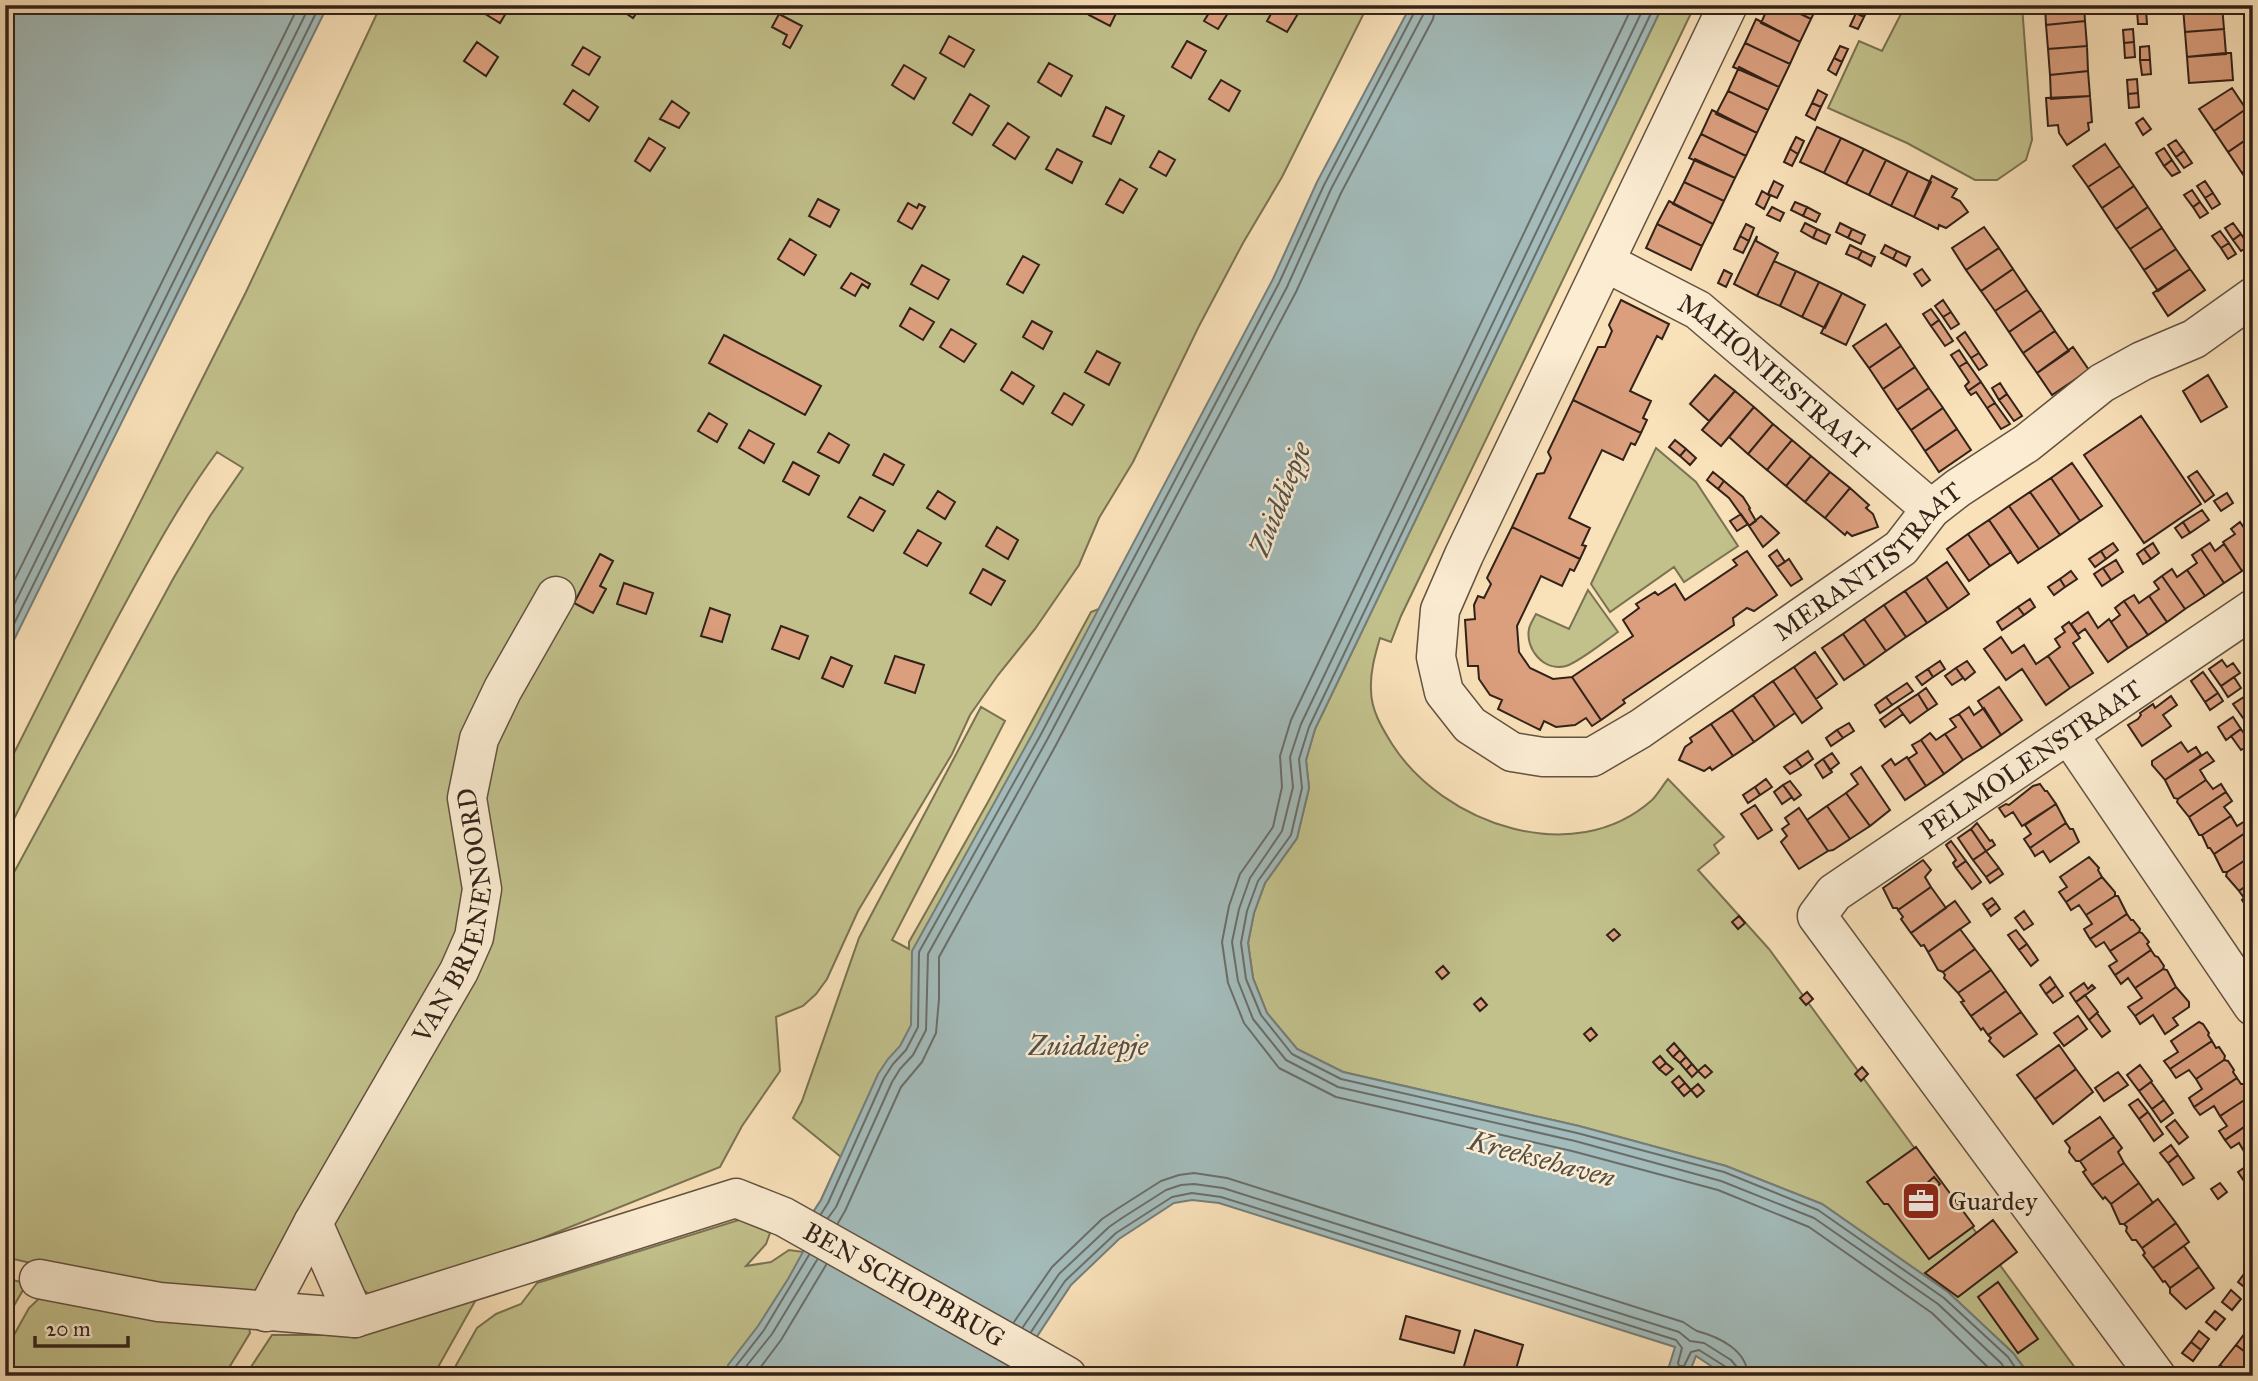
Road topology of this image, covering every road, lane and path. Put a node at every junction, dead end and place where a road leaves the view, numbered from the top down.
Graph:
1 (1728, 5) edge
2 (1605, 262) junction
3 (2253, 297) edge
4 (1931, 509) junction
5 (556, 596) dead end
6 (2253, 610) edge
7 (2069, 736) junction
8 (2253, 1006) edge
9 (313, 1223) junction
10 (39, 1279) dead end
11 (266, 1312) junction
12 (355, 1318) junction
13 (1064, 1374) edge
14 (2156, 1376) edge

1 - 2 street
2 - 4 street, MAHONIESTRAAT
2 - 4 street, MERANTISTRAAT
3 - 4 street, MERANTISTRAAT
5 - 9 street, VAN BRIENENOORD
6 - 7 street, PELMOLENSTRAAT
7 - 8 street
7 - 14 street, PELMOLENSTRAAT
9 - 11 street, VAN BRIENENOORD
9 - 12 street
10 - 11 street
11 - 12 street
12 - 13 street, BEN SCHOPBRUG

